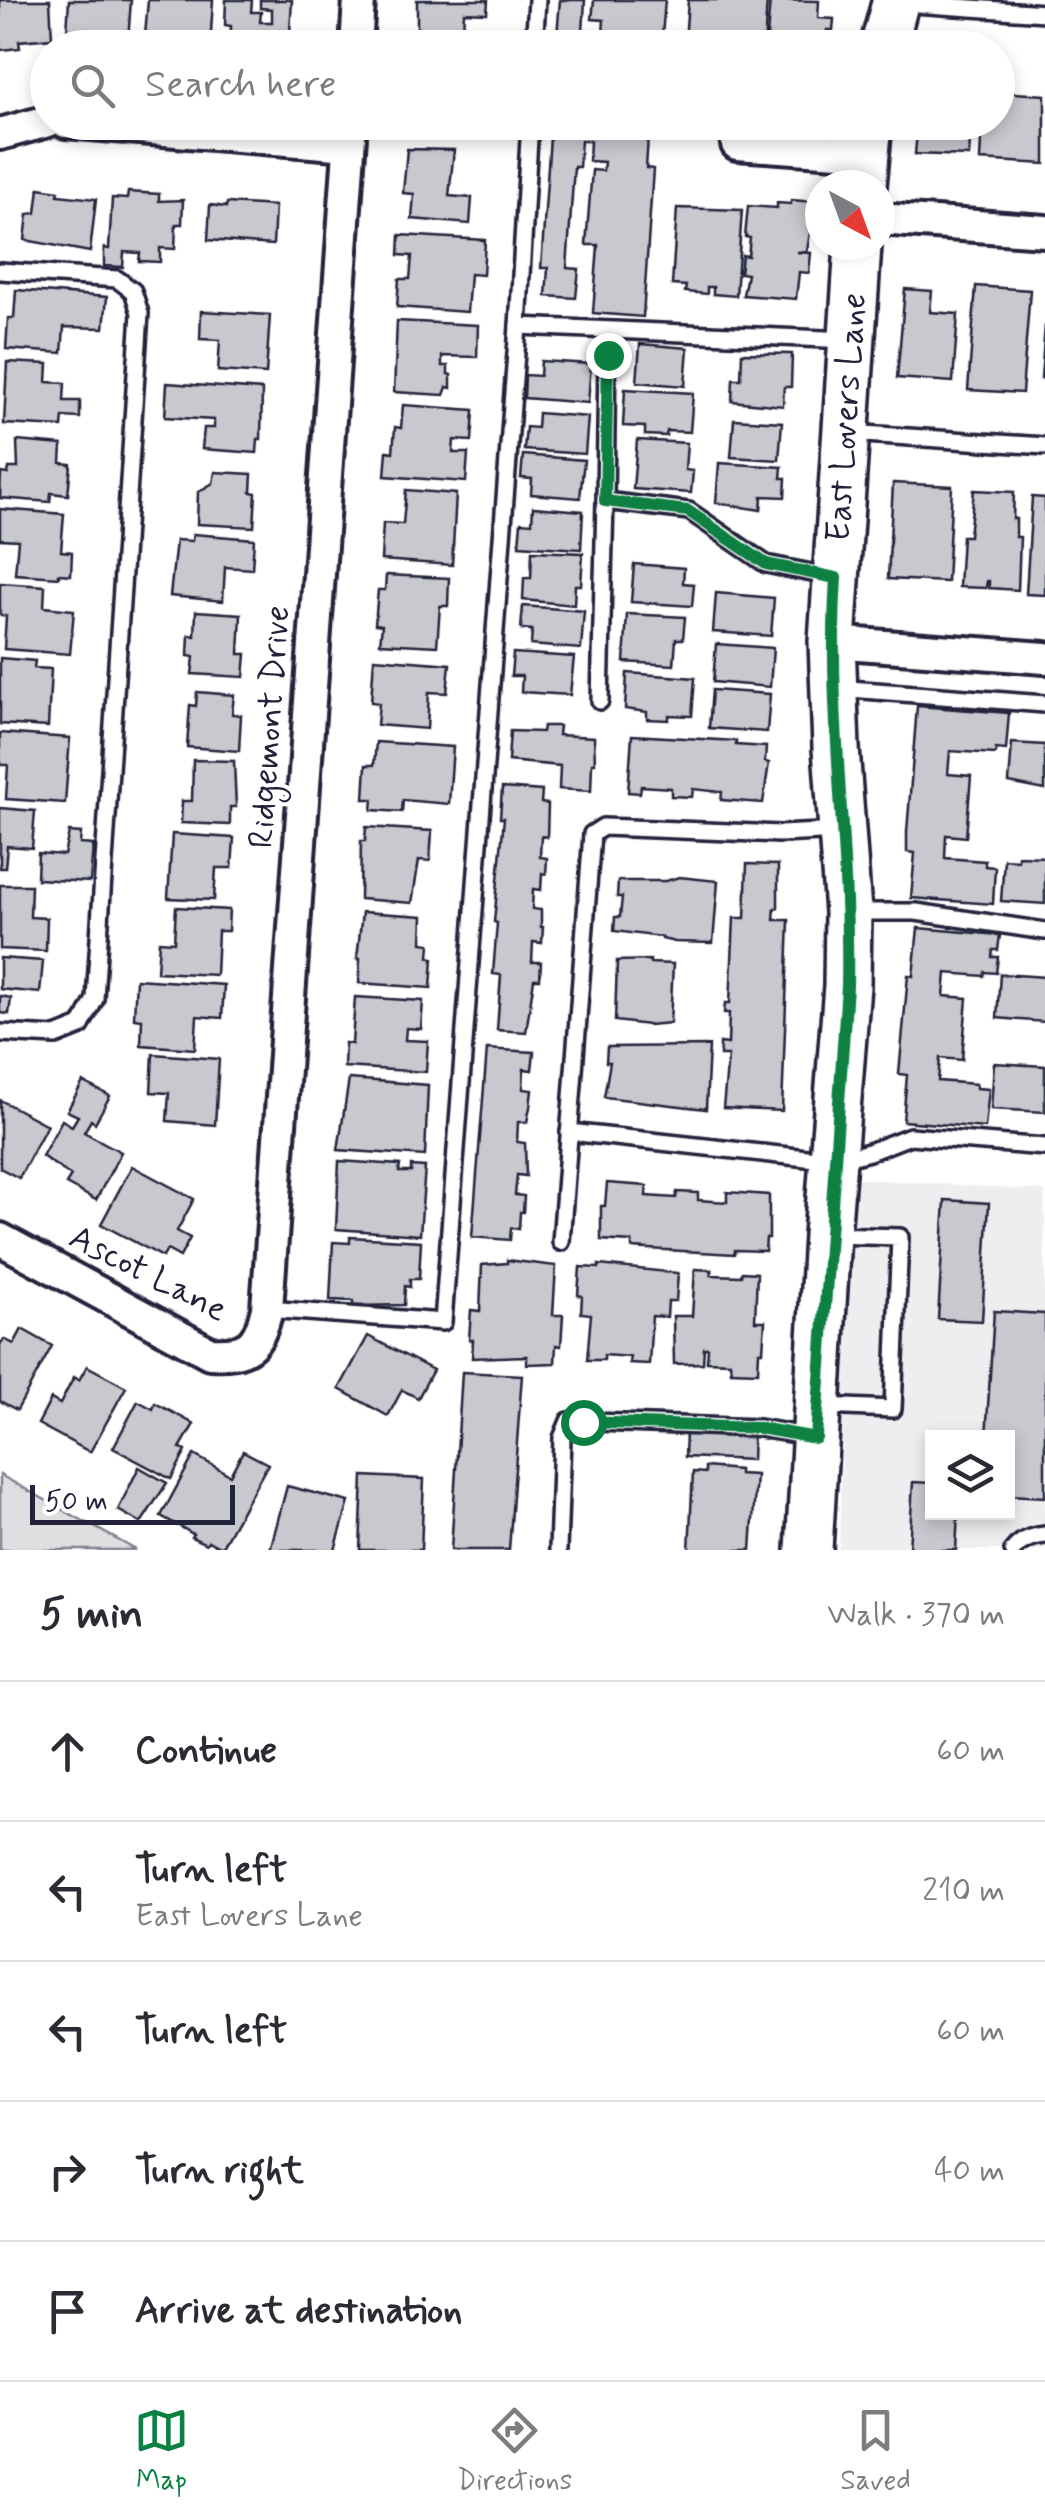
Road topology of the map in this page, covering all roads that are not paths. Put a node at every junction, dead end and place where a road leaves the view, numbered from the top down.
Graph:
1 (359, 0) edge
2 (537, 0) edge
3 (895, 2) edge
4 (1045, 13) edge
5 (357, 30) edge
6 (535, 30) edge
7 (888, 30) edge
8 (30, 126) edge
9 (0, 134) edge
10 (350, 140) edge
11 (529, 140) edge
12 (737, 144) dead end
13 (866, 154) edge
14 (895, 220) edge
15 (1045, 231) edge
16 (857, 260) edge
17 (0, 270) edge
18 (518, 326) junction
19 (852, 340) junction
20 (608, 355) dead end
21 (847, 432) junction
22 (1045, 446) edge
23 (605, 501) junction
24 (836, 578) junction
25 (832, 642) junction
26 (1045, 658) edge
27 (833, 687) junction
28 (600, 700) dead end
29 (1045, 704) edge
30 (844, 830) junction
31 (848, 912) junction
32 (1045, 930) edge
33 (0, 1033) edge
34 (569, 1132) junction
35 (1045, 1147) edge
36 (834, 1161) junction
37 (828, 1235) junction
38 (0, 1238) edge
39 (560, 1242) dead end
40 (264, 1323) junction
41 (816, 1422) junction
42 (1045, 1535) edge
43 (558, 1550) edge
44 (809, 1550) edge
45 (1013, 1550) edge

1 - 5 street
2 - 6 lane
3 - 4 lane
3 - 7 street
8 - 9 street
10 - 40 street, Ridgemont Drive
11 - 18 lane
12 - 13 street
14 - 15 street
16 - 19 street, East Lovers Lane
17 - 33 lane
18 - 19 lane
18 - 40 lane
19 - 21 street, East Lovers Lane
20 - 23 lane
21 - 22 lane
21 - 24 street, East Lovers Lane
23 - 24 lane
23 - 28 lane
24 - 25 street, East Lovers Lane
25 - 26 street
25 - 27 street, East Lovers Lane
27 - 29 lane
27 - 30 street, East Lovers Lane
30 - 31 street, East Lovers Lane
30 - 34 lane
31 - 32 lane
31 - 36 street, East Lovers Lane
34 - 36 lane
34 - 39 lane
35 - 36 lane
36 - 37 street, East Lovers Lane
37 - 41 street, East Lovers Lane
37 - 41 lane
38 - 40 street, Ascot Lane
41 - 43 lane
41 - 44 street, East Lovers Lane
42 - 45 lane

